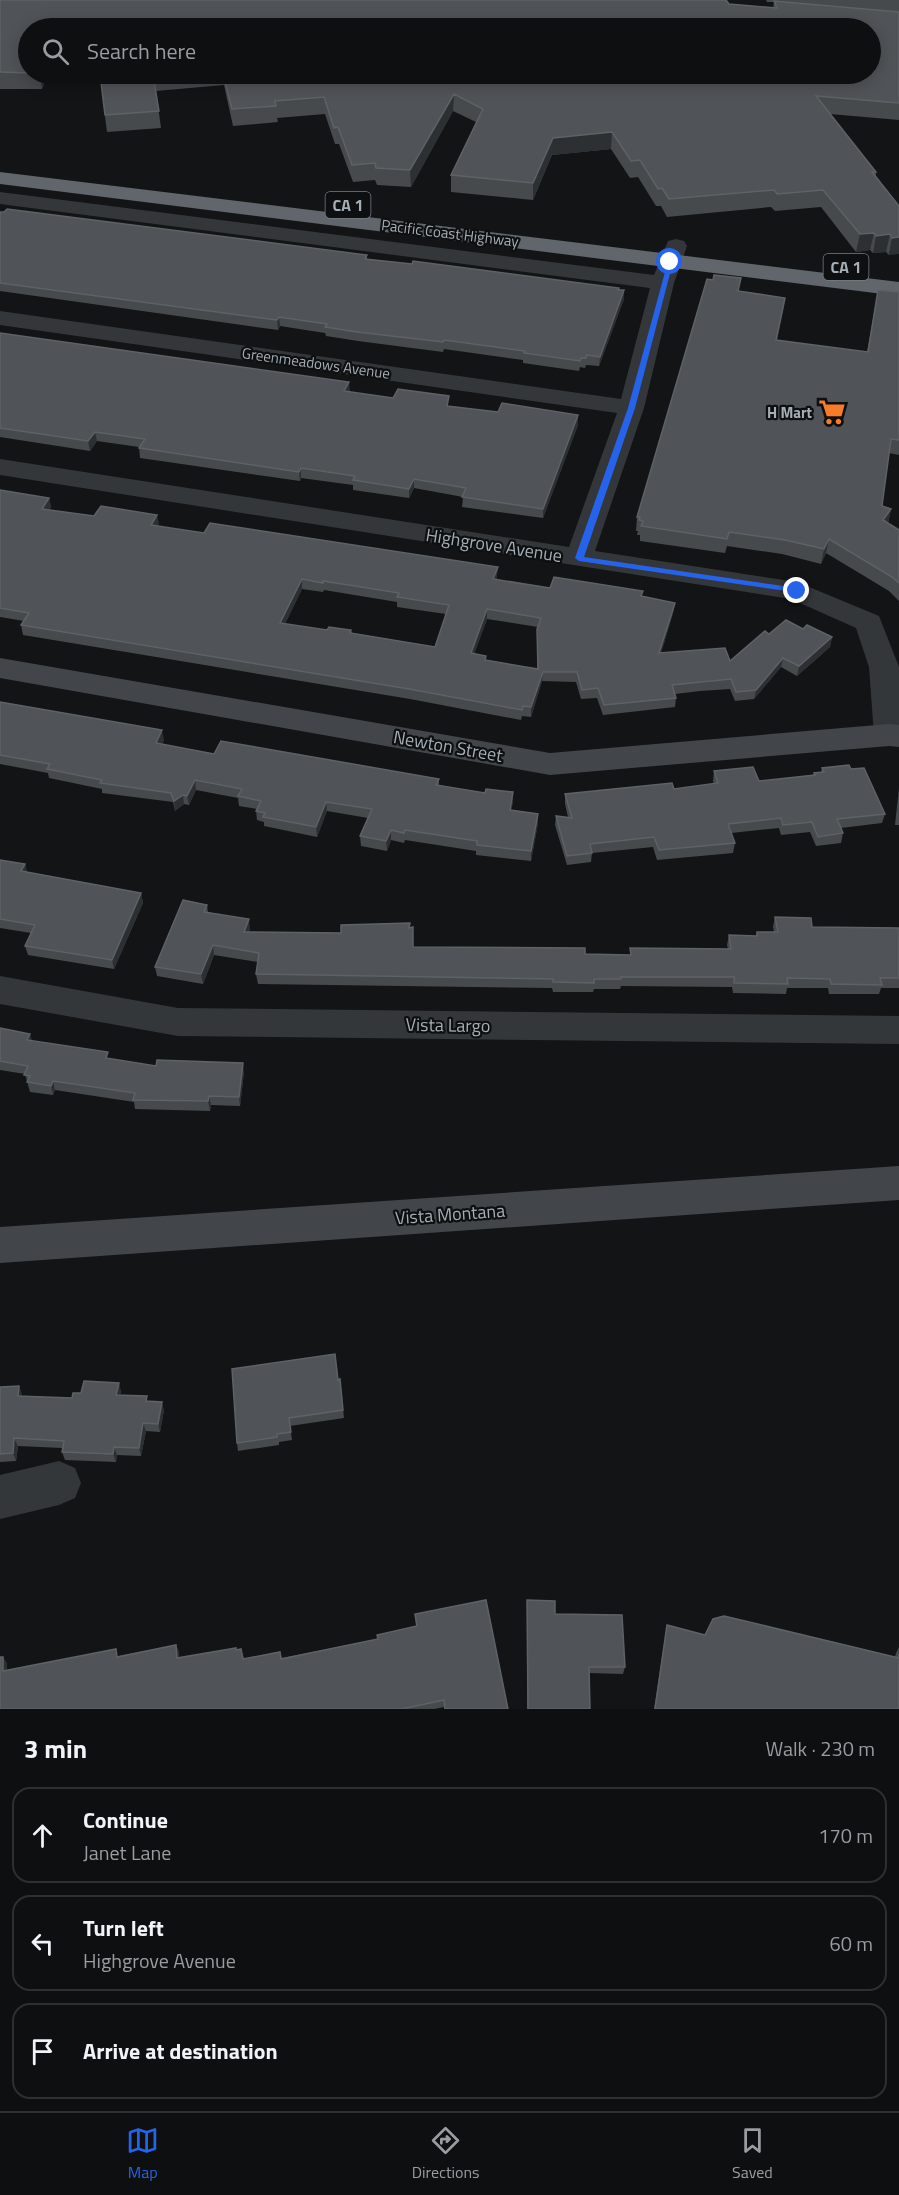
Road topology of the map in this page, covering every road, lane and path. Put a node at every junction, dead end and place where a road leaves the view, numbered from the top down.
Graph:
1 (0, 162) edge
2 (0, 178) edge
3 (0, 198) edge
4 (670, 264) junction
5 (899, 273) edge
6 (899, 289) edge
7 (0, 318) edge
8 (632, 408) junction
9 (0, 467) edge
10 (579, 558) junction
11 (0, 668) edge
12 (894, 735) edge
13 (0, 990) edge
14 (899, 1030) edge
15 (899, 1183) edge
16 (0, 1245) edge
17 (59, 1483) dead end
18 (0, 1497) edge

1 - 4 highway, Pacific Coast Highway / CA 1
2 - 4 highway, Pacific Coast Highway / CA 1
3 - 4 street
4 - 5 highway, Pacific Coast Highway / CA 1
4 - 6 highway, Pacific Coast Highway / CA 1
4 - 8 street
7 - 8 street, Greenmeadows Avenue
8 - 10 street
9 - 10 street, Highgrove Avenue
10 - 12 street, Highgrove Avenue
11 - 12 street, Newton Street
13 - 14 street, Vista Largo
15 - 16 street, Vista Montana
17 - 18 street

